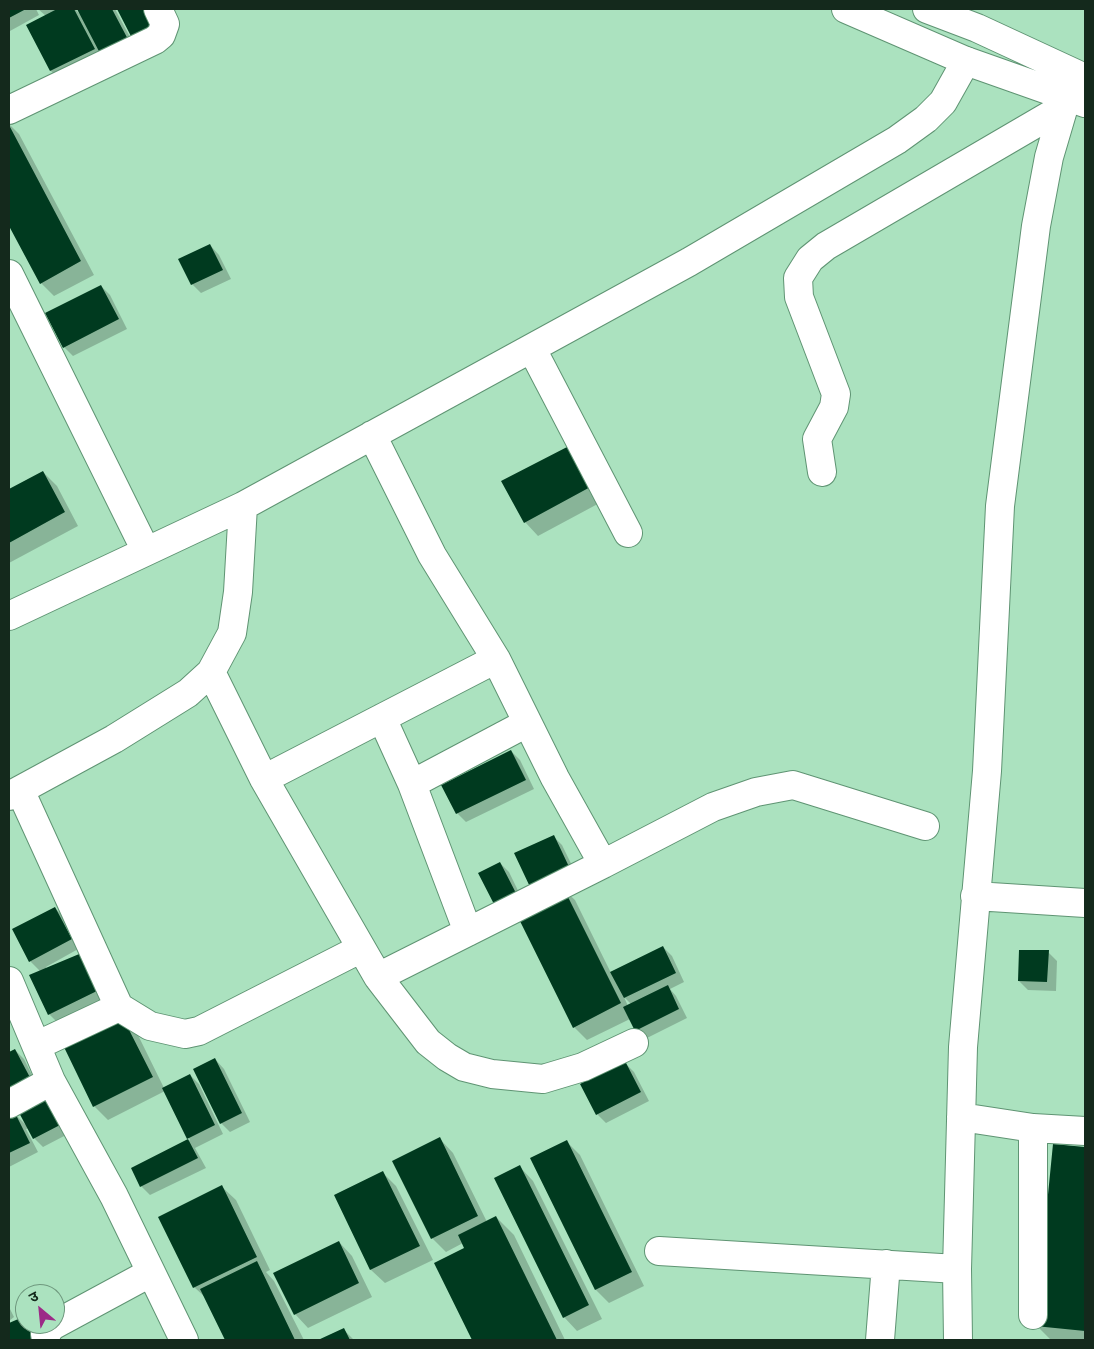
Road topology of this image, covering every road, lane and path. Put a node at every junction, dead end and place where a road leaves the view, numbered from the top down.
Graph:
1 (158, 9) edge
2 (846, 9) edge
3 (928, 9) edge
4 (966, 61) junction
5 (1076, 96) edge
6 (9, 110) edge
7 (9, 274) edge
8 (532, 349) junction
9 (372, 435) junction
10 (822, 472) dead end
11 (243, 506) junction
12 (628, 533) dead end
13 (146, 551) junction
14 (9, 616) edge
15 (496, 660) junction
16 (211, 672) junction
17 (382, 718) junction
18 (527, 723) junction
19 (264, 779) junction
20 (412, 784) junction
21 (14, 793) edge
22 (925, 826) dead end
23 (603, 864) junction
24 (975, 896) junction
25 (1085, 903) edge
26 (468, 932) junction
27 (360, 949) junction
28 (378, 977) junction
29 (12, 994) edge
30 (119, 1007) junction
31 (634, 1043) dead end
32 (38, 1045) junction
33 (51, 1080) junction
34 (9, 1104) edge
35 (961, 1117) junction
36 (1032, 1128) junction
37 (1085, 1131) edge
38 (659, 1250) dead end
39 (886, 1264) junction
40 (957, 1269) junction
41 (150, 1273) junction
42 (1033, 1315) dead end
43 (46, 1340) edge
44 (184, 1340) edge
45 (880, 1340) edge
46 (958, 1340) edge

1 - 6 main road
2 - 4 main road
3 - 5 main road
4 - 5 main road
4 - 8 main road
5 - 10 main road
5 - 24 main road
7 - 13 main road
8 - 9 main road
8 - 12 main road
9 - 11 main road
9 - 15 main road
11 - 13 main road
11 - 16 main road
13 - 14 main road
15 - 17 main road
15 - 18 main road
16 - 19 main road
16 - 21 main road
17 - 19 main road
17 - 20 main road
18 - 20 main road
18 - 23 main road
19 - 27 main road
20 - 26 main road
21 - 30 main road
22 - 23 main road
23 - 26 main road
24 - 25 main road
24 - 35 main road
26 - 28 main road
27 - 28 main road
27 - 30 main road
28 - 31 main road
29 - 32 main road
30 - 32 main road
32 - 33 main road
33 - 34 main road
33 - 41 main road
35 - 36 main road
35 - 40 main road
36 - 37 main road
36 - 42 main road
38 - 39 main road
39 - 40 main road
39 - 45 main road
40 - 46 main road
41 - 43 main road
41 - 44 main road

